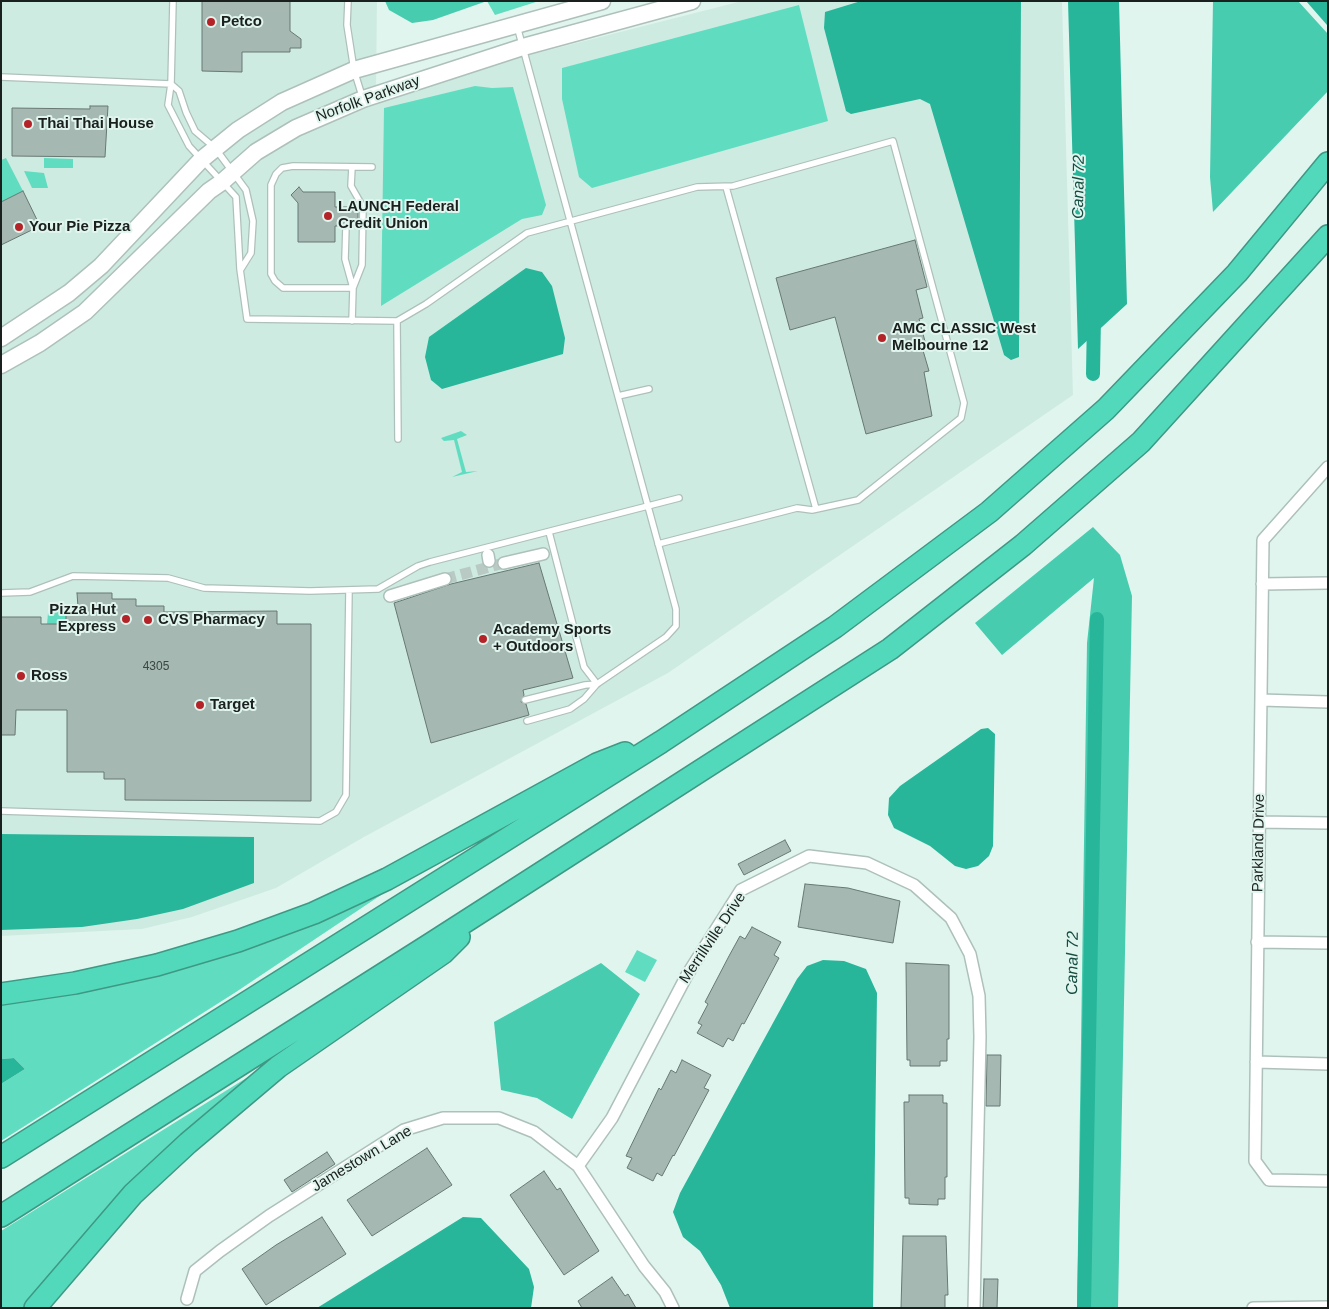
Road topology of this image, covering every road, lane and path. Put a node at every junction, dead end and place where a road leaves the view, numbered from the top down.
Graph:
1 (173, 1) edge
2 (348, 1) edge
3 (602, 1) edge
4 (692, 1) edge
5 (516, 24) junction
6 (523, 47) junction
7 (354, 70) junction
8 (1, 77) edge
9 (172, 84) junction
10 (363, 98) junction
11 (215, 148) junction
12 (201, 160) junction
13 (1328, 163) edge
14 (352, 167) junction
15 (372, 167) dead end
16 (228, 177) junction
17 (726, 186) junction
18 (570, 221) junction
19 (346, 226) dead end
20 (1328, 236) edge
21 (240, 269) junction
22 (353, 288) junction
23 (397, 320) junction
24 (352, 321) junction
25 (1, 338) edge
26 (1, 365) edge
27 (649, 389) dead end
28 (618, 396) junction
29 (398, 439) dead end
30 (1328, 467) edge
31 (679, 498) dead end
32 (648, 505) junction
33 (816, 509) junction
34 (549, 532) junction
35 (658, 544) junction
36 (543, 554) dead end
37 (504, 563) tunnel mouth
38 (445, 579) tunnel mouth
39 (1328, 583) edge
40 (1262, 584) junction
41 (349, 590) junction
42 (1, 593) edge
43 (390, 596) dead end
44 (597, 684) junction
45 (525, 700) dead end
46 (1261, 700) junction
47 (1328, 702) edge
48 (527, 721) dead end
49 (660, 742) junction
50 (1, 811) edge
51 (1259, 822) junction
52 (1328, 823) edge
53 (493, 903) junction
54 (1257, 942) junction
55 (1328, 943) edge
56 (1, 994) edge
57 (1256, 1062) junction
58 (1328, 1064) edge
59 (1, 1157) edge
60 (578, 1166) junction
61 (1328, 1181) edge
62 (1, 1216) edge
63 (187, 1299) dead end
64 (1328, 1307) edge
65 (35, 1308) edge
66 (673, 1308) edge
67 (974, 1308) edge
68 (1253, 1308) edge

1 - 9 lane
2 - 7 lane
3 - 5 street, Norfolk Parkway
4 - 6 street, Norfolk Parkway
5 - 6 lane
5 - 7 street, Norfolk Parkway
6 - 10 street, Norfolk Parkway
6 - 18 lane
7 - 10 lane
7 - 11 street, Norfolk Parkway
8 - 9 lane
9 - 11 lane
9 - 12 lane
10 - 16 street, Norfolk Parkway
11 - 12 street, Norfolk Parkway
11 - 16 lane
12 - 16 lane
12 - 25 street, Norfolk Parkway
13 - 49 highway
14 - 15 lane
14 - 22 lane
14 - 22 lane
16 - 21 lane
16 - 21 lane
16 - 26 street, Norfolk Parkway
17 - 18 lane
17 - 33 lane
17 - 33 lane
18 - 23 lane
18 - 28 lane
19 - 22 lane
20 - 53 highway
21 - 24 lane
22 - 24 lane
23 - 24 lane
23 - 29 lane
27 - 28 lane
28 - 32 lane
30 - 40 street, Parkland Drive
31 - 32 lane
32 - 34 lane
32 - 35 lane
33 - 35 lane
34 - 41 lane
34 - 44 lane
35 - 44 lane
36 - 37 street
38 - 43 street
39 - 40 street
40 - 46 street, Parkland Drive
41 - 42 lane
41 - 50 lane
44 - 45 lane
44 - 48 lane
46 - 47 street
46 - 51 street, Parkland Drive
49 - 56 highway
49 - 59 highway
51 - 52 street
51 - 54 street, Parkland Drive
53 - 62 highway
53 - 65 highway
54 - 55 street
54 - 57 street, Parkland Drive
57 - 58 street
57 - 61 street, Parkland Drive
60 - 63 street, Jamestown Lane
60 - 66 street, Jamestown Lane
60 - 67 street, Merrillville Drive
64 - 68 street

